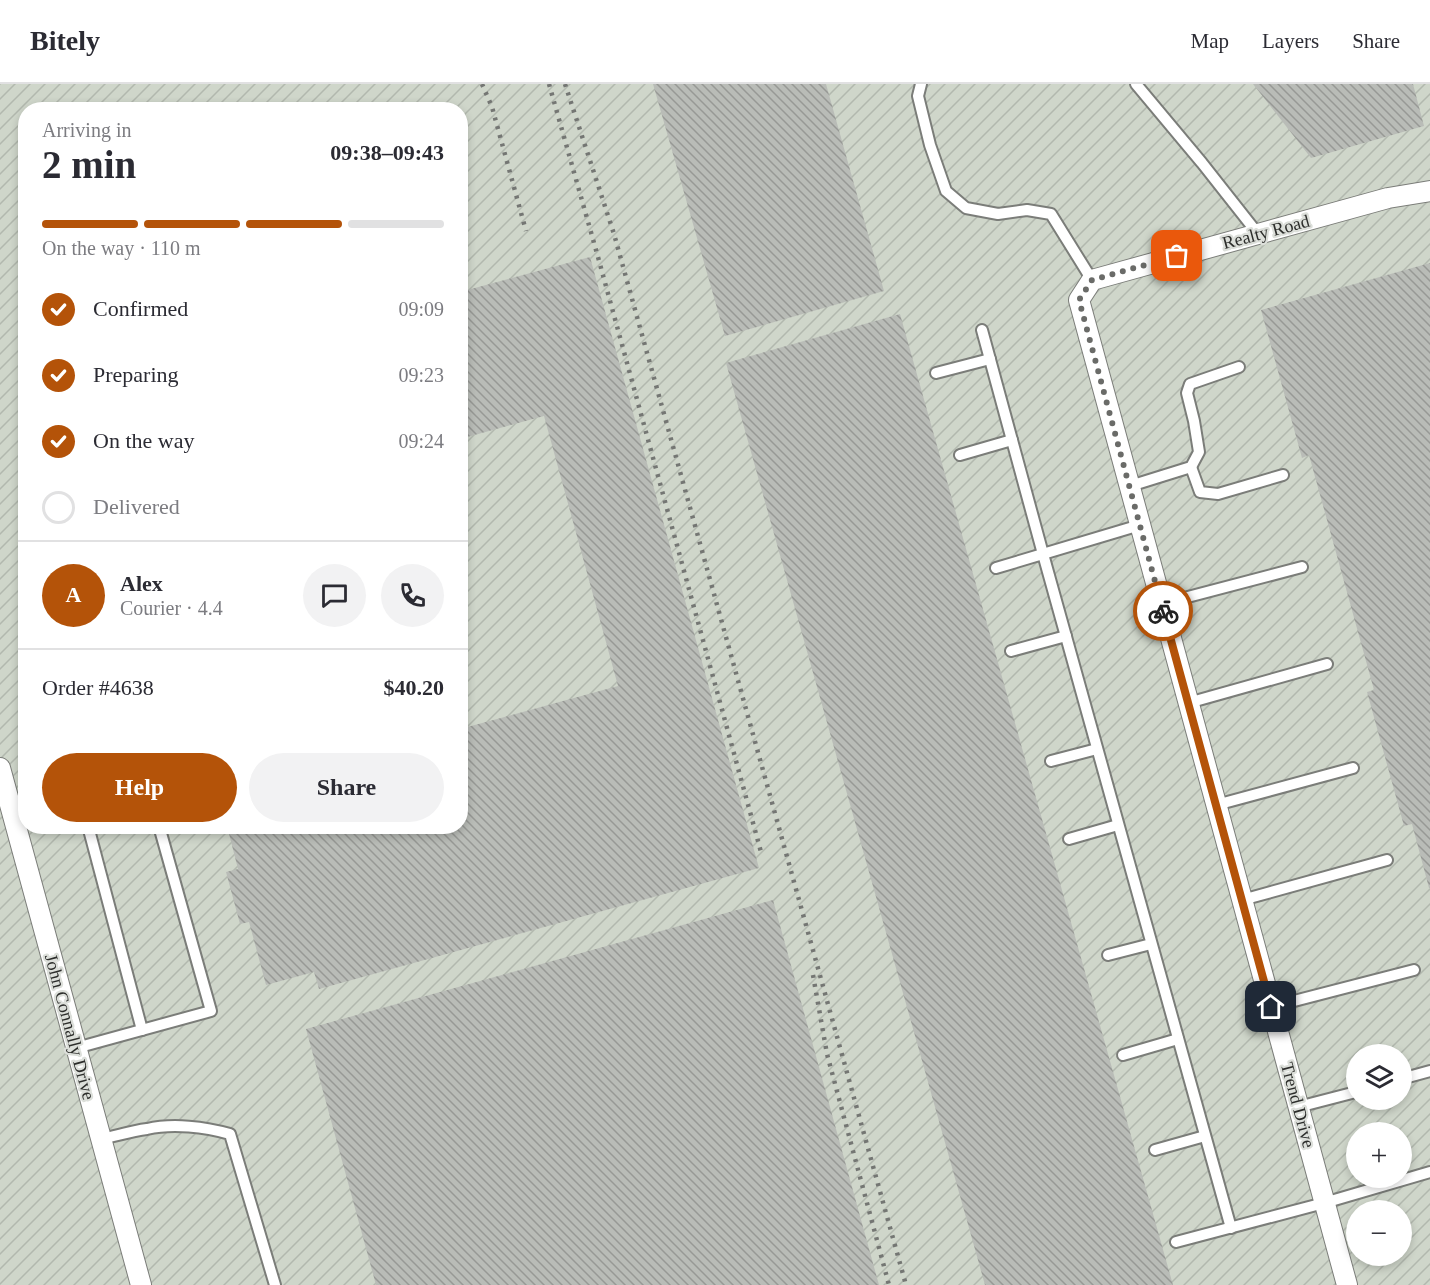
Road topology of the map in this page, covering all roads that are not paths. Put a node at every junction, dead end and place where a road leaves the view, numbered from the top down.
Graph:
1 (921, 84) edge
2 (1136, 84) edge
3 (1430, 191) edge
4 (1258, 234) junction
5 (1092, 280) junction
6 (982, 330) dead end
7 (990, 359) junction
8 (1239, 366) dead end
9 (936, 373) dead end
10 (1012, 440) junction
11 (960, 455) dead end
12 (1191, 467) junction
13 (1283, 476) dead end
14 (1130, 486) junction
15 (1140, 525) junction
16 (1042, 554) junction
17 (1302, 567) dead end
18 (996, 568) dead end
19 (1161, 604) junction
20 (1066, 636) junction
21 (1011, 651) dead end
22 (1327, 664) dead end
23 (1188, 703) junction
24 (1097, 749) junction
25 (1051, 761) dead end
26 (0, 768) edge
27 (1353, 768) dead end
28 (4, 797) edge
29 (1216, 805) junction
30 (1118, 825) junction
31 (90, 834) edge
32 (161, 834) edge
33 (1069, 839) dead end
34 (1388, 860) dead end
35 (1242, 900) junction
36 (1151, 944) junction
37 (1108, 955) dead end
38 (1414, 970) dead end
39 (1271, 1007) junction
40 (142, 1030) junction
41 (1178, 1039) junction
42 (76, 1048) junction
43 (1123, 1055) dead end
44 (1430, 1071) edge
45 (1412, 1076) edge
46 (1346, 1095) edge
47 (1298, 1107) junction
48 (1205, 1137) junction
49 (101, 1140) junction
50 (1155, 1150) dead end
51 (1430, 1172) edge
52 (1324, 1203) junction
53 (1231, 1228) junction
54 (1176, 1242) dead end
55 (141, 1285) edge
56 (275, 1285) edge
57 (1347, 1285) edge

1 - 5 lane
2 - 4 lane
3 - 4 street, Realty Road
4 - 5 street, Realty Road
5 - 14 street, Trend Drive
6 - 7 lane
7 - 9 lane
7 - 10 lane
8 - 12 lane
10 - 11 lane
10 - 16 lane
12 - 13 lane
12 - 14 lane
14 - 15 street, Trend Drive
15 - 16 lane
15 - 19 street, Trend Drive
16 - 18 lane
16 - 20 lane
17 - 19 lane
19 - 23 street, Trend Drive
20 - 21 lane
20 - 24 lane
22 - 23 lane
23 - 29 street, Trend Drive
24 - 25 lane
24 - 30 lane
26 - 28 street, John Connally Drive
27 - 29 lane
28 - 42 street, John Connally Drive
29 - 35 street, Trend Drive
30 - 33 lane
30 - 36 lane
31 - 40 lane
32 - 40 lane
34 - 35 lane
35 - 39 street, Trend Drive
36 - 37 lane
36 - 41 lane
38 - 39 lane
39 - 47 street, Trend Drive
40 - 42 lane
41 - 43 lane
41 - 48 lane
42 - 49 street, John Connally Drive
44 - 45 lane
46 - 47 lane
47 - 52 street, Trend Drive
48 - 50 lane
48 - 53 lane
49 - 55 street, John Connally Drive
49 - 56 lane
51 - 52 lane
52 - 53 lane
52 - 57 street, Trend Drive
53 - 54 lane

